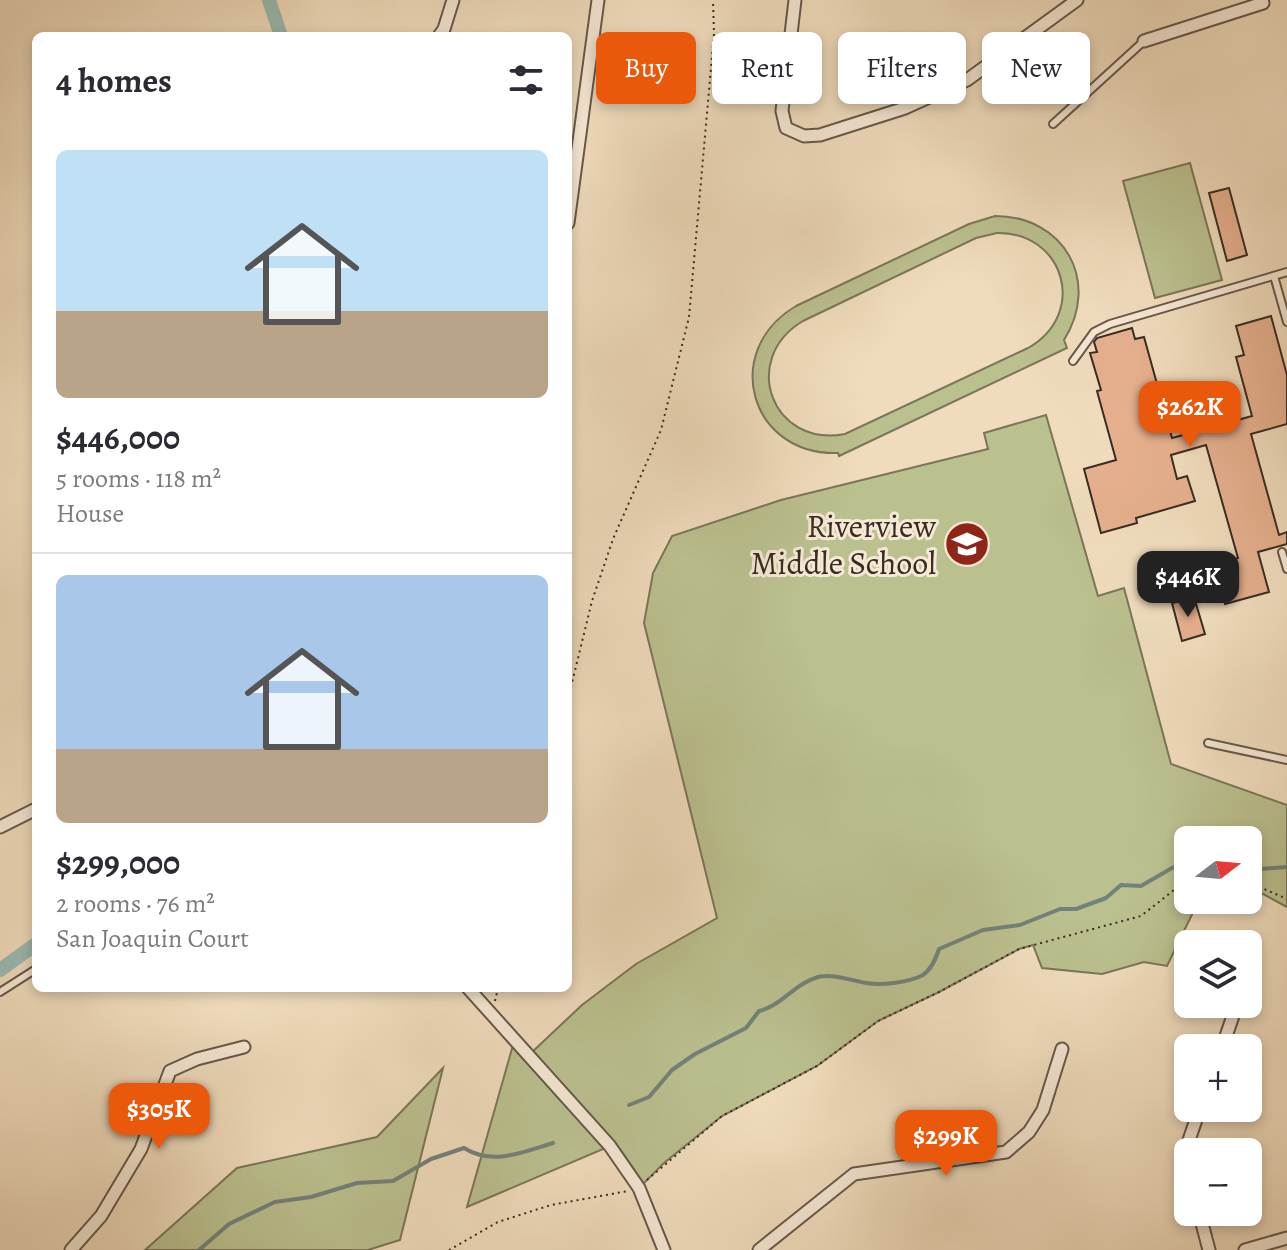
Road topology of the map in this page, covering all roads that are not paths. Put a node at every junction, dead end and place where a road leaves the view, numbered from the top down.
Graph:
1 (453, 0) edge
2 (598, 0) edge
3 (795, 0) edge
4 (1077, 0) edge
5 (1262, 0) edge
6 (441, 32) edge
7 (1144, 41) joint
8 (1053, 124) dead end
9 (572, 180) edge
10 (1287, 272) edge
11 (1274, 276) junction
12 (1286, 312) edge
13 (1287, 322) edge
14 (1073, 361) dead end
15 (1282, 552) dead end
16 (1287, 569) edge
17 (1208, 743) dead end
18 (1287, 760) edge
19 (32, 811) edge
20 (0, 827) edge
21 (32, 972) edge
22 (0, 992) edge
23 (472, 992) edge
24 (244, 1047) dead end
25 (1062, 1049) dead end
26 (1203, 1226) edge
27 (1287, 1238) edge
28 (71, 1250) edge
29 (664, 1250) edge
30 (759, 1250) edge
31 (1209, 1250) edge
32 (1245, 1250) edge

1 - 6 street
2 - 9 street
3 - 4 street
5 - 7 street
7 - 8 lane
10 - 11 lane
11 - 12 lane
11 - 14 lane
12 - 13 lane
15 - 16 lane
17 - 18 lane
19 - 20 street
21 - 22 lane
23 - 29 street
24 - 28 street
25 - 30 street
26 - 31 street
27 - 32 street

